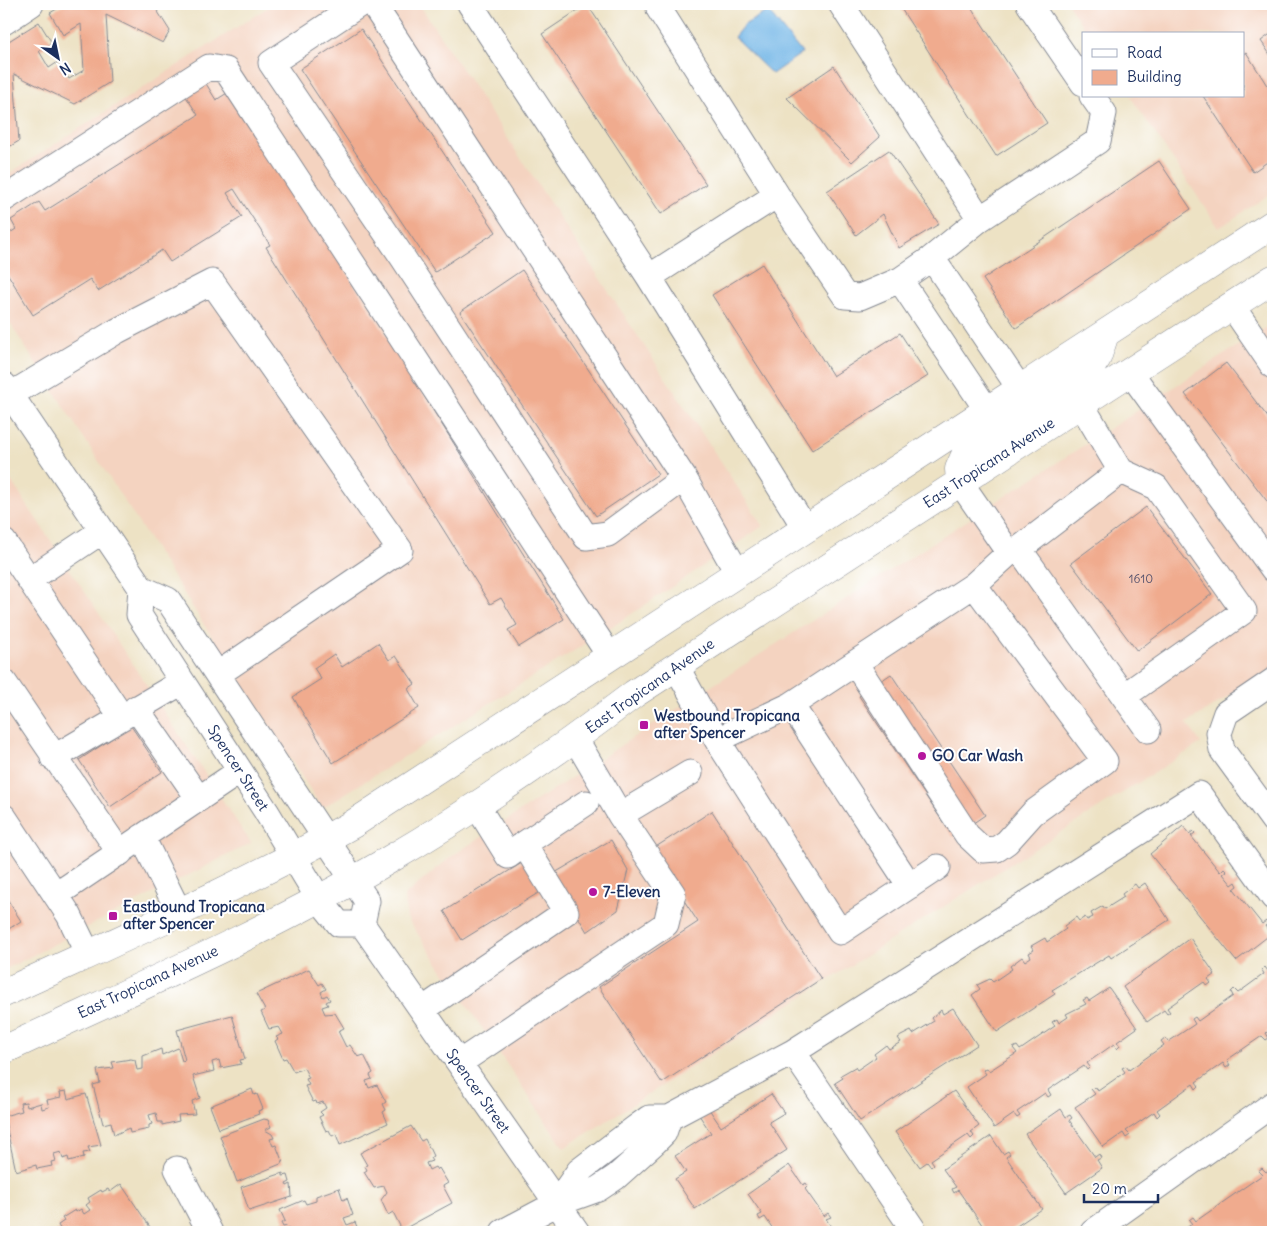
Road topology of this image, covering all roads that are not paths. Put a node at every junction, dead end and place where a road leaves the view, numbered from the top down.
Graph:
1 (31, 4) edge
2 (360, 4) edge
3 (373, 4) edge
4 (470, 4) edge
5 (660, 4) edge
6 (841, 4) edge
7 (1029, 4) edge
8 (4, 22) edge
9 (1082, 82) edge
10 (1093, 98) edge
11 (778, 195) junction
12 (4, 199) edge
13 (980, 219) junction
14 (1273, 224) edge
15 (932, 258) junction
16 (649, 277) junction
17 (1273, 279) edge
18 (900, 280) junction
19 (1232, 306) junction
20 (1105, 334) junction
21 (1273, 366) edge
22 (1130, 372) junction
23 (1020, 389) junction
24 (7, 390) edge
25 (1082, 404) junction
26 (987, 410) junction
27 (1121, 471) junction
28 (684, 478) junction
29 (960, 482) junction
30 (805, 528) junction
31 (102, 531) junction
32 (4, 542) edge
33 (1014, 551) junction
34 (1273, 569) edge
35 (737, 572) junction
36 (30, 579) junction
37 (974, 585) junction
38 (141, 588) junction
39 (609, 655) junction
40 (855, 662) junction
41 (676, 666) junction
42 (218, 674) junction
43 (1273, 680) edge
44 (4, 682) edge
45 (182, 682) junction
46 (1124, 696) junction
47 (791, 705) junction
48 (128, 712) junction
49 (1148, 730) dead end
50 (575, 738) junction
51 (716, 740) junction
52 (53, 758) junction
53 (240, 771) junction
54 (690, 773) dead end
55 (199, 799) junction
56 (586, 803) dead end
57 (477, 806) junction
58 (620, 815) junction
59 (4, 817) edge
60 (1273, 820) edge
61 (142, 837) junction
62 (326, 839) junction
63 (524, 844) junction
64 (120, 853) junction
65 (294, 856) junction
66 (938, 867) dead end
67 (352, 881) junction
68 (910, 886) junction
69 (56, 896) junction
70 (1273, 897) edge
71 (319, 899) junction
72 (179, 912) junction
73 (362, 924) junction
74 (88, 954) junction
75 (4, 993) edge
76 (422, 1010) junction
77 (4, 1050) edge
78 (793, 1052) junction
79 (459, 1063) junction
80 (1273, 1104) edge
81 (669, 1118) junction
82 (622, 1138) junction
83 (638, 1157) junction
84 (177, 1169) dead end
85 (556, 1204) junction
86 (210, 1232) edge
87 (503, 1232) edge
88 (577, 1232) edge
89 (915, 1232) edge
90 (1093, 1232) edge

1 - 8 street
2 - 28 street
3 - 28 street
4 - 16 street
5 - 11 street
6 - 13 street
7 - 9 street
10 - 13 street
11 - 16 street
11 - 18 street
12 - 39 street
13 - 15 street
14 - 20 main road
15 - 18 street
15 - 23 street
16 - 30 street
17 - 19 main road, East Tropicana Avenue
18 - 26 street
19 - 21 street
19 - 22 main road, East Tropicana Avenue
20 - 23 main road
20 - 29 main road
22 - 25 main road, East Tropicana Avenue
22 - 34 street
23 - 26 main road
24 - 31 street
24 - 42 street
25 - 27 street
25 - 29 main road, East Tropicana Avenue
26 - 30 main road
27 - 33 street
27 - 46 street
28 - 35 street
29 - 33 street
29 - 41 main road, East Tropicana Avenue
30 - 35 main road
31 - 36 street
31 - 38 street
32 - 36 street
33 - 37 street
33 - 46 street
35 - 39 main road
36 - 48 street
37 - 40 street
37 - 40 street
38 - 42 street
38 - 45 street, Spencer Street
39 - 62 main road
40 - 47 street
41 - 50 main road, East Tropicana Avenue
41 - 51 street
42 - 62 street
43 - 60 street
44 - 52 street
45 - 48 street
45 - 53 street, Spencer Street
46 - 49 street
47 - 51 street
47 - 68 street
48 - 52 street
48 - 55 street
50 - 57 main road, East Tropicana Avenue
50 - 58 street
51 - 68 street
52 - 64 street
53 - 55 street
53 - 65 street, Spencer Street
54 - 58 street
55 - 61 street
56 - 63 street
57 - 63 street
57 - 67 main road, East Tropicana Avenue
58 - 79 street
59 - 69 street
61 - 64 street
61 - 72 street
62 - 65 main road
62 - 67 street
63 - 76 street
64 - 69 street
65 - 71 street, Spencer Street
65 - 72 main road
66 - 68 street
67 - 71 main road, East Tropicana Avenue
67 - 73 street
69 - 74 street
70 - 78 street
71 - 73 street, Spencer Street
71 - 77 main road, East Tropicana Avenue
72 - 74 main road
73 - 76 street, Spencer Street
74 - 75 main road
76 - 79 street, Spencer Street
78 - 81 street
78 - 89 street
79 - 85 street, Spencer Street
80 - 90 street
81 - 82 street
81 - 83 street
82 - 83 street
82 - 85 street
83 - 85 street
84 - 86 street
85 - 87 street
85 - 88 street, Spencer Street

